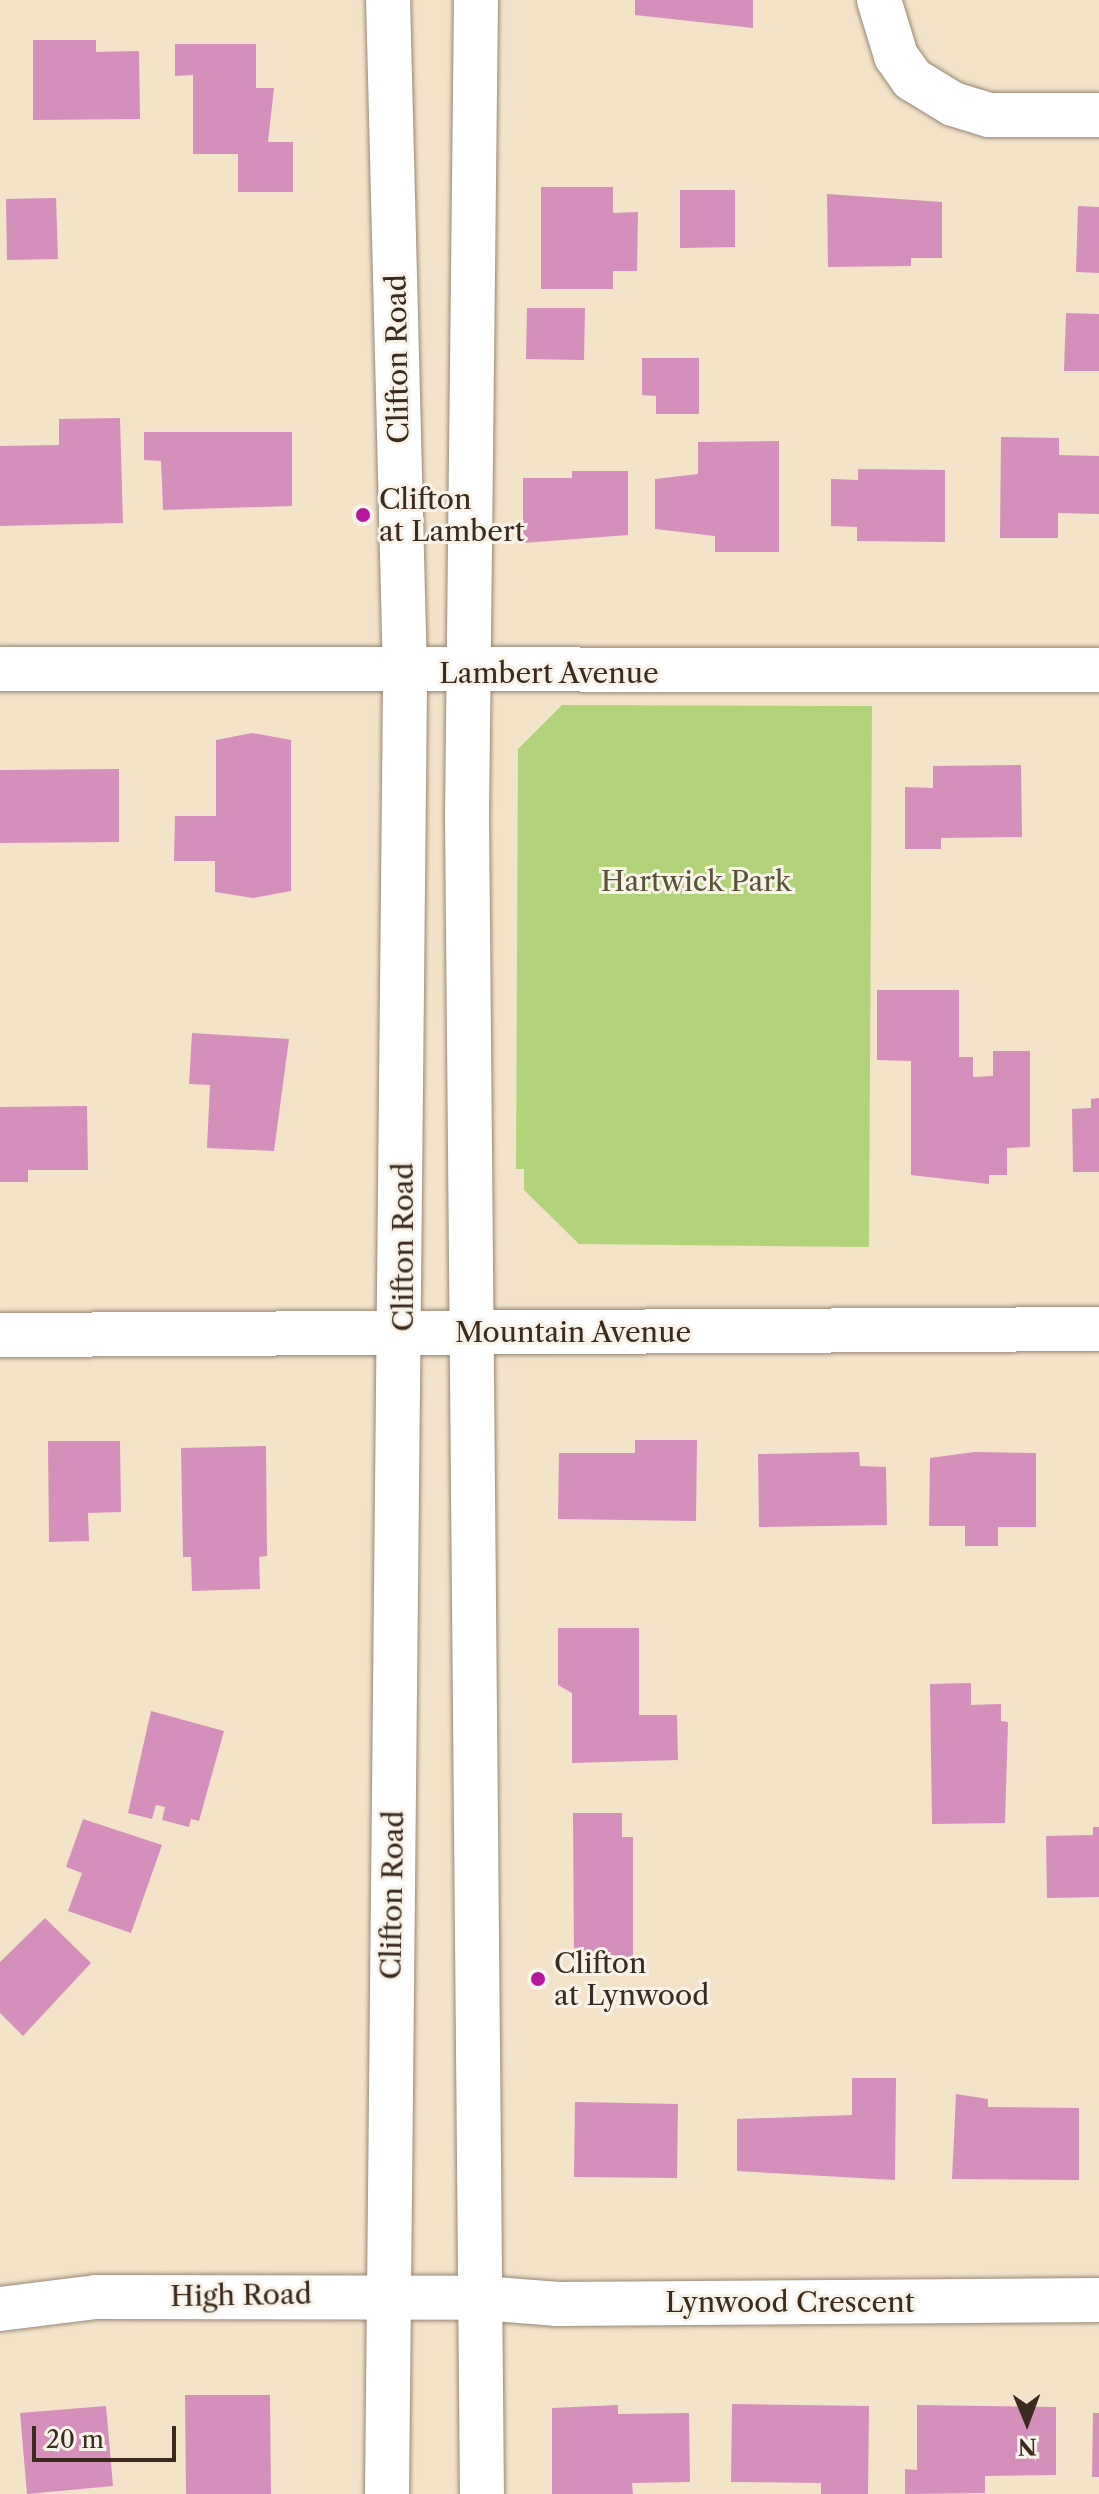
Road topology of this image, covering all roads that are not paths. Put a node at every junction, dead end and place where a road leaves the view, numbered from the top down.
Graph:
1 (388, 0) edge
2 (476, 0) edge
3 (879, 0) edge
4 (1099, 115) edge
5 (0, 669) edge
6 (1099, 670) edge
7 (405, 674) junction
8 (469, 674) junction
9 (1099, 1329) edge
10 (470, 1332) junction
11 (402, 1334) junction
12 (0, 1335) edge
13 (385, 2294) junction
14 (482, 2298) junction
15 (1099, 2300) edge
16 (0, 2309) edge
17 (387, 2494) edge
18 (482, 2494) edge

1 - 7 main road, Clifton Road
2 - 8 main road
3 - 4 main road
5 - 7 main road, Lambert Avenue
6 - 8 main road, Lambert Avenue
7 - 8 main road, Lambert Avenue
7 - 11 main road, Clifton Road
8 - 10 main road
9 - 10 main road, Mountain Avenue
10 - 11 main road, Mountain Avenue
10 - 14 main road
11 - 12 main road, Mountain Avenue
11 - 13 main road, Clifton Road
13 - 14 main road, High Road
13 - 16 main road, High Road
13 - 17 main road, Clifton Road
14 - 15 main road, Lynwood Crescent
14 - 18 main road

